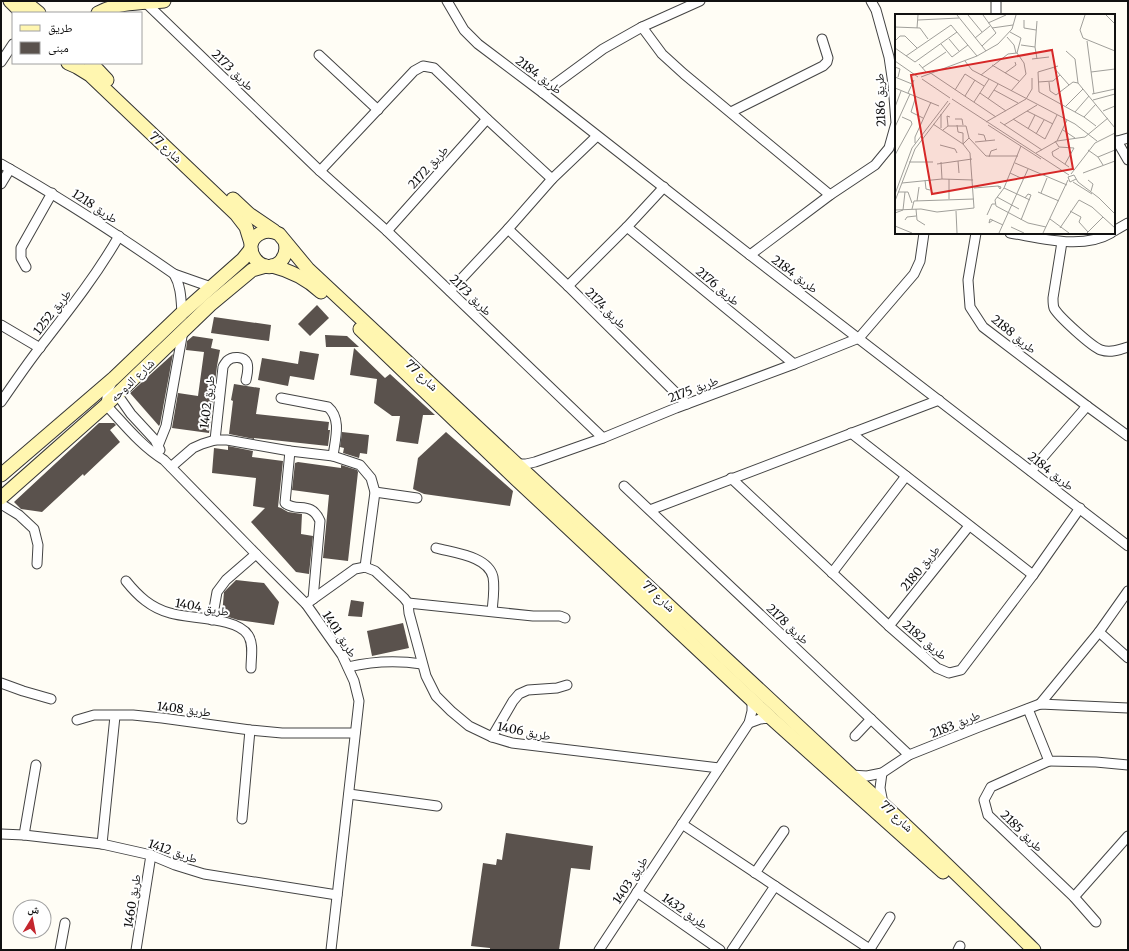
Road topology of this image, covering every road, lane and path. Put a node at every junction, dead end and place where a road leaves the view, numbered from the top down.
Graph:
1 (10, 1) edge
2 (24, 1) edge
3 (164, 1) edge
4 (447, 1) edge
5 (455, 1) edge
6 (700, 1) edge
7 (871, 1) edge
8 (996, 1) edge
9 (126, 3) edge
10 (146, 3) junction
11 (21, 12) edge
12 (38, 12) edge
13 (101, 12) edge
14 (455, 13) junction
15 (996, 14) edge
16 (642, 27) junction
17 (822, 39) dead end
18 (12, 46) edge
19 (319, 55) dead end
20 (1, 62) edge
21 (70, 64) edge
22 (92, 64) edge
23 (543, 92) junction
24 (378, 110) junction
25 (895, 110) edge
26 (731, 112) junction
27 (487, 119) junction
28 (895, 127) edge
29 (597, 136) junction
30 (1128, 138) edge
31 (1115, 142) edge
32 (1128, 160) edge
33 (1, 164) edge
34 (10, 169) junction
35 (320, 171) junction
36 (552, 179) junction
37 (1, 184) edge
38 (664, 187) junction
39 (52, 193) junction
40 (830, 195) junction
41 (1128, 223) edge
42 (627, 227) junction
43 (508, 229) junction
44 (1115, 230) edge
45 (274, 231) junction
46 (387, 231) junction
47 (924, 234) edge
48 (976, 234) edge
49 (1016, 234) edge
50 (1109, 234) edge
51 (119, 236) junction
52 (285, 242) junction
53 (1062, 242) junction
54 (251, 246) junction
55 (750, 255) junction
56 (269, 266) junction
57 (26, 267) dead end
58 (174, 274) junction
59 (568, 286) junction
60 (211, 287) junction
61 (450, 291) junction
62 (182, 313) junction
63 (1, 325) edge
64 (183, 331) junction
65 (859, 338) junction
66 (1128, 347) edge
67 (40, 348) junction
68 (794, 364) junction
69 (114, 378) junction
70 (246, 380) dead end
71 (117, 394) junction
72 (281, 398) dead end
73 (939, 400) junction
74 (1, 402) edge
75 (687, 404) junction
76 (106, 405) junction
77 (1087, 406) junction
78 (851, 433) junction
79 (1128, 436) edge
80 (603, 438) junction
81 (215, 440) junction
82 (158, 446) junction
83 (290, 451) junction
84 (334, 456) junction
85 (164, 460) junction
86 (535, 462) junction
87 (516, 464) junction
88 (171, 467) junction
89 (1031, 471) junction
90 (1, 475) edge
91 (906, 476) junction
92 (732, 478) junction
93 (532, 479) junction
94 (624, 486) dead end
95 (375, 492) junction
96 (1, 498) edge
97 (417, 498) dead end
98 (1, 504) edge
99 (1080, 508) junction
100 (650, 510) junction
101 (969, 526) junction
102 (1128, 546) edge
103 (436, 548) dead end
104 (256, 554) junction
105 (37, 564) dead end
106 (365, 566) junction
107 (832, 573) junction
108 (1033, 576) junction
109 (126, 581) dead end
110 (1128, 591) edge
111 (309, 601) junction
112 (408, 603) junction
113 (492, 612) junction
114 (565, 618) dead end
115 (212, 620) junction
116 (889, 626) junction
117 (1099, 632) junction
118 (1128, 658) edge
119 (422, 664) junction
120 (348, 667) junction
121 (251, 668) dead end
122 (1, 682) edge
123 (567, 685) dead end
124 (51, 698) dead end
125 (752, 699) junction
126 (1040, 704) junction
127 (1128, 708) edge
128 (1028, 709) junction
129 (115, 716) junction
130 (771, 718) junction
131 (871, 719) junction
132 (77, 720) dead end
133 (749, 723) junction
134 (250, 730) junction
135 (355, 733) junction
136 (855, 736) dead end
137 (492, 738) junction
138 (909, 755) junction
139 (1049, 761) junction
140 (36, 765) dead end
141 (1128, 765) edge
142 (719, 768) junction
143 (882, 773) junction
144 (852, 775) junction
145 (349, 794) junction
146 (883, 803) junction
147 (437, 806) dead end
148 (242, 819) dead end
149 (682, 824) junction
150 (784, 831) dead end
151 (1, 834) edge
152 (24, 835) junction
153 (1128, 836) edge
154 (102, 844) junction
155 (151, 855) junction
156 (755, 873) junction
157 (775, 886) junction
158 (637, 892) junction
159 (337, 895) junction
160 (1074, 897) junction
161 (890, 917) dead end
162 (1096, 922) dead end
163 (65, 923) dead end
164 (871, 949) edge
165 (60, 950) edge
166 (136, 950) edge
167 (331, 950) edge
168 (599, 950) edge
169 (720, 950) edge
170 (732, 950) edge
171 (1023, 950) edge
172 (1034, 950) edge

1 - 11 street
2 - 12 street
3 - 10 street
4 - 14 street, طريق 2184
5 - 14 street, طريق 2184
6 - 16 street
7 - 25 street, طريق 2186
8 - 15 street
9 - 10 street
9 - 13 street
10 - 35 street, طريق 2173
14 - 23 street, طريق 2184
16 - 23 street
16 - 26 street
17 - 26 street
18 - 20 street
19 - 24 street
21 - 54 street, شارع 77
22 - 45 street, شارع 77
23 - 29 street, طريق 2184
24 - 27 street
24 - 35 street
26 - 40 street
27 - 36 street
27 - 46 street, طريق 2172
28 - 40 street, طريق 2186
29 - 36 street
29 - 38 street, طريق 2184
30 - 31 street
31 - 32 street
33 - 34 street, طريق 1218
34 - 37 street
34 - 39 street, طريق 1218
35 - 46 street, طريق 2173
36 - 43 street
38 - 42 street
38 - 55 street, طريق 2184
39 - 51 street, طريق 1218
39 - 57 street
40 - 55 street, طريق 2186
41 - 44 street
42 - 59 street
42 - 68 street, طريق 2176
43 - 59 street, طريق 2174
43 - 61 street
45 - 52 street
45 - 54 street
46 - 61 street, طريق 2173
47 - 65 street
48 - 77 street, طريق 2188
49 - 53 street
50 - 53 street
51 - 58 street, طريق 1218
51 - 67 street, طريق 1252
52 - 56 street
52 - 87 street, شارع 77
53 - 66 street
54 - 56 street
54 - 60 street, شارع الدوحه
55 - 65 street, طريق 2184
56 - 64 street, شارع الدوحه
56 - 125 street, شارع 77
58 - 60 street, طريق 1218
58 - 62 street
59 - 75 street, طريق 2174
60 - 62 street, شارع الدوحه
61 - 80 street, طريق 2173
62 - 69 street, شارع الدوحه
63 - 67 street
64 - 71 street, شارع الدوحه
64 - 82 street
65 - 68 street, طريق 2175
65 - 73 street, طريق 2184
67 - 74 street, طريق 1252
68 - 75 street, طريق 2175
69 - 76 street
69 - 90 street, شارع الدوحه
70 - 81 street, طريق 1402
71 - 76 street, شارع الدوحه
71 - 82 street, طريق 1401
72 - 84 street
73 - 78 street
73 - 89 street, طريق 2184
75 - 80 street, طريق 2175
76 - 85 street, طريق 1401
76 - 96 street, شارع الدوحه
77 - 79 street, طريق 2188
77 - 89 street
78 - 91 street
78 - 92 street
80 - 86 street, طريق 2175
81 - 83 street
81 - 88 street
82 - 85 street, طريق 1401
83 - 84 street
83 - 111 street
84 - 95 street
85 - 88 street, طريق 1401
86 - 87 street, طريق 2175
86 - 93 street
87 - 93 street, شارع 77
88 - 104 street, طريق 1401
89 - 99 street, طريق 2184
91 - 101 street
91 - 107 street
92 - 100 street
92 - 107 street, طريق 2182
93 - 144 street, شارع 77
94 - 100 street, طريق 2178
95 - 97 street
95 - 106 street
98 - 105 street
99 - 102 street, طريق 2184
99 - 108 street, طريق 2182
100 - 131 street, طريق 2178
101 - 108 street
101 - 116 street, طريق 2180
103 - 113 street
104 - 111 street, طريق 1401
104 - 115 street
106 - 111 street
106 - 112 street
107 - 116 street, طريق 2182
108 - 116 street, طريق 2182
109 - 115 street, طريق 1404
110 - 117 street, طريق 2183
111 - 120 street, طريق 1401
112 - 113 street
112 - 119 street, طريق 1406
113 - 114 street
115 - 121 street, طريق 1404
117 - 118 street
117 - 126 street, طريق 2183
119 - 120 street
119 - 137 street, طريق 1406
120 - 135 street, طريق 1401
122 - 124 street
123 - 137 street
125 - 130 street, شارع 77
125 - 133 street, طريق 1403
126 - 127 street, طريق 2183
126 - 128 street, طريق 2183
128 - 138 street, طريق 2183
128 - 139 street
129 - 132 street, طريق 1408
129 - 134 street, طريق 1408
129 - 154 street
130 - 133 street
130 - 171 street, شارع 77
131 - 136 street
131 - 138 street, طريق 2178
133 - 142 street, طريق 1403
134 - 135 street, طريق 1408
134 - 148 street
135 - 145 street, طريق 1401
137 - 142 street, طريق 1406
138 - 143 street, طريق 2183
139 - 141 street, طريق 2185
139 - 160 street, طريق 2185
140 - 152 street
142 - 149 street, طريق 1403
143 - 144 street, طريق 2183
143 - 146 street
144 - 146 street, شارع 77
145 - 147 street
145 - 159 street, طريق 1401
146 - 172 street, شارع 77
149 - 156 street
149 - 158 street, طريق 1403
150 - 156 street
151 - 152 street, طريق 1412
152 - 154 street, طريق 1412
153 - 160 street
154 - 155 street, طريق 1412
155 - 159 street, طريق 1412
155 - 166 street, طريق 1460
156 - 157 street
157 - 164 street
157 - 170 street
158 - 168 street, طريق 1403
158 - 169 street, طريق 1432
159 - 167 street, طريق 1401
160 - 162 street, طريق 2185
161 - 164 street
163 - 165 street

